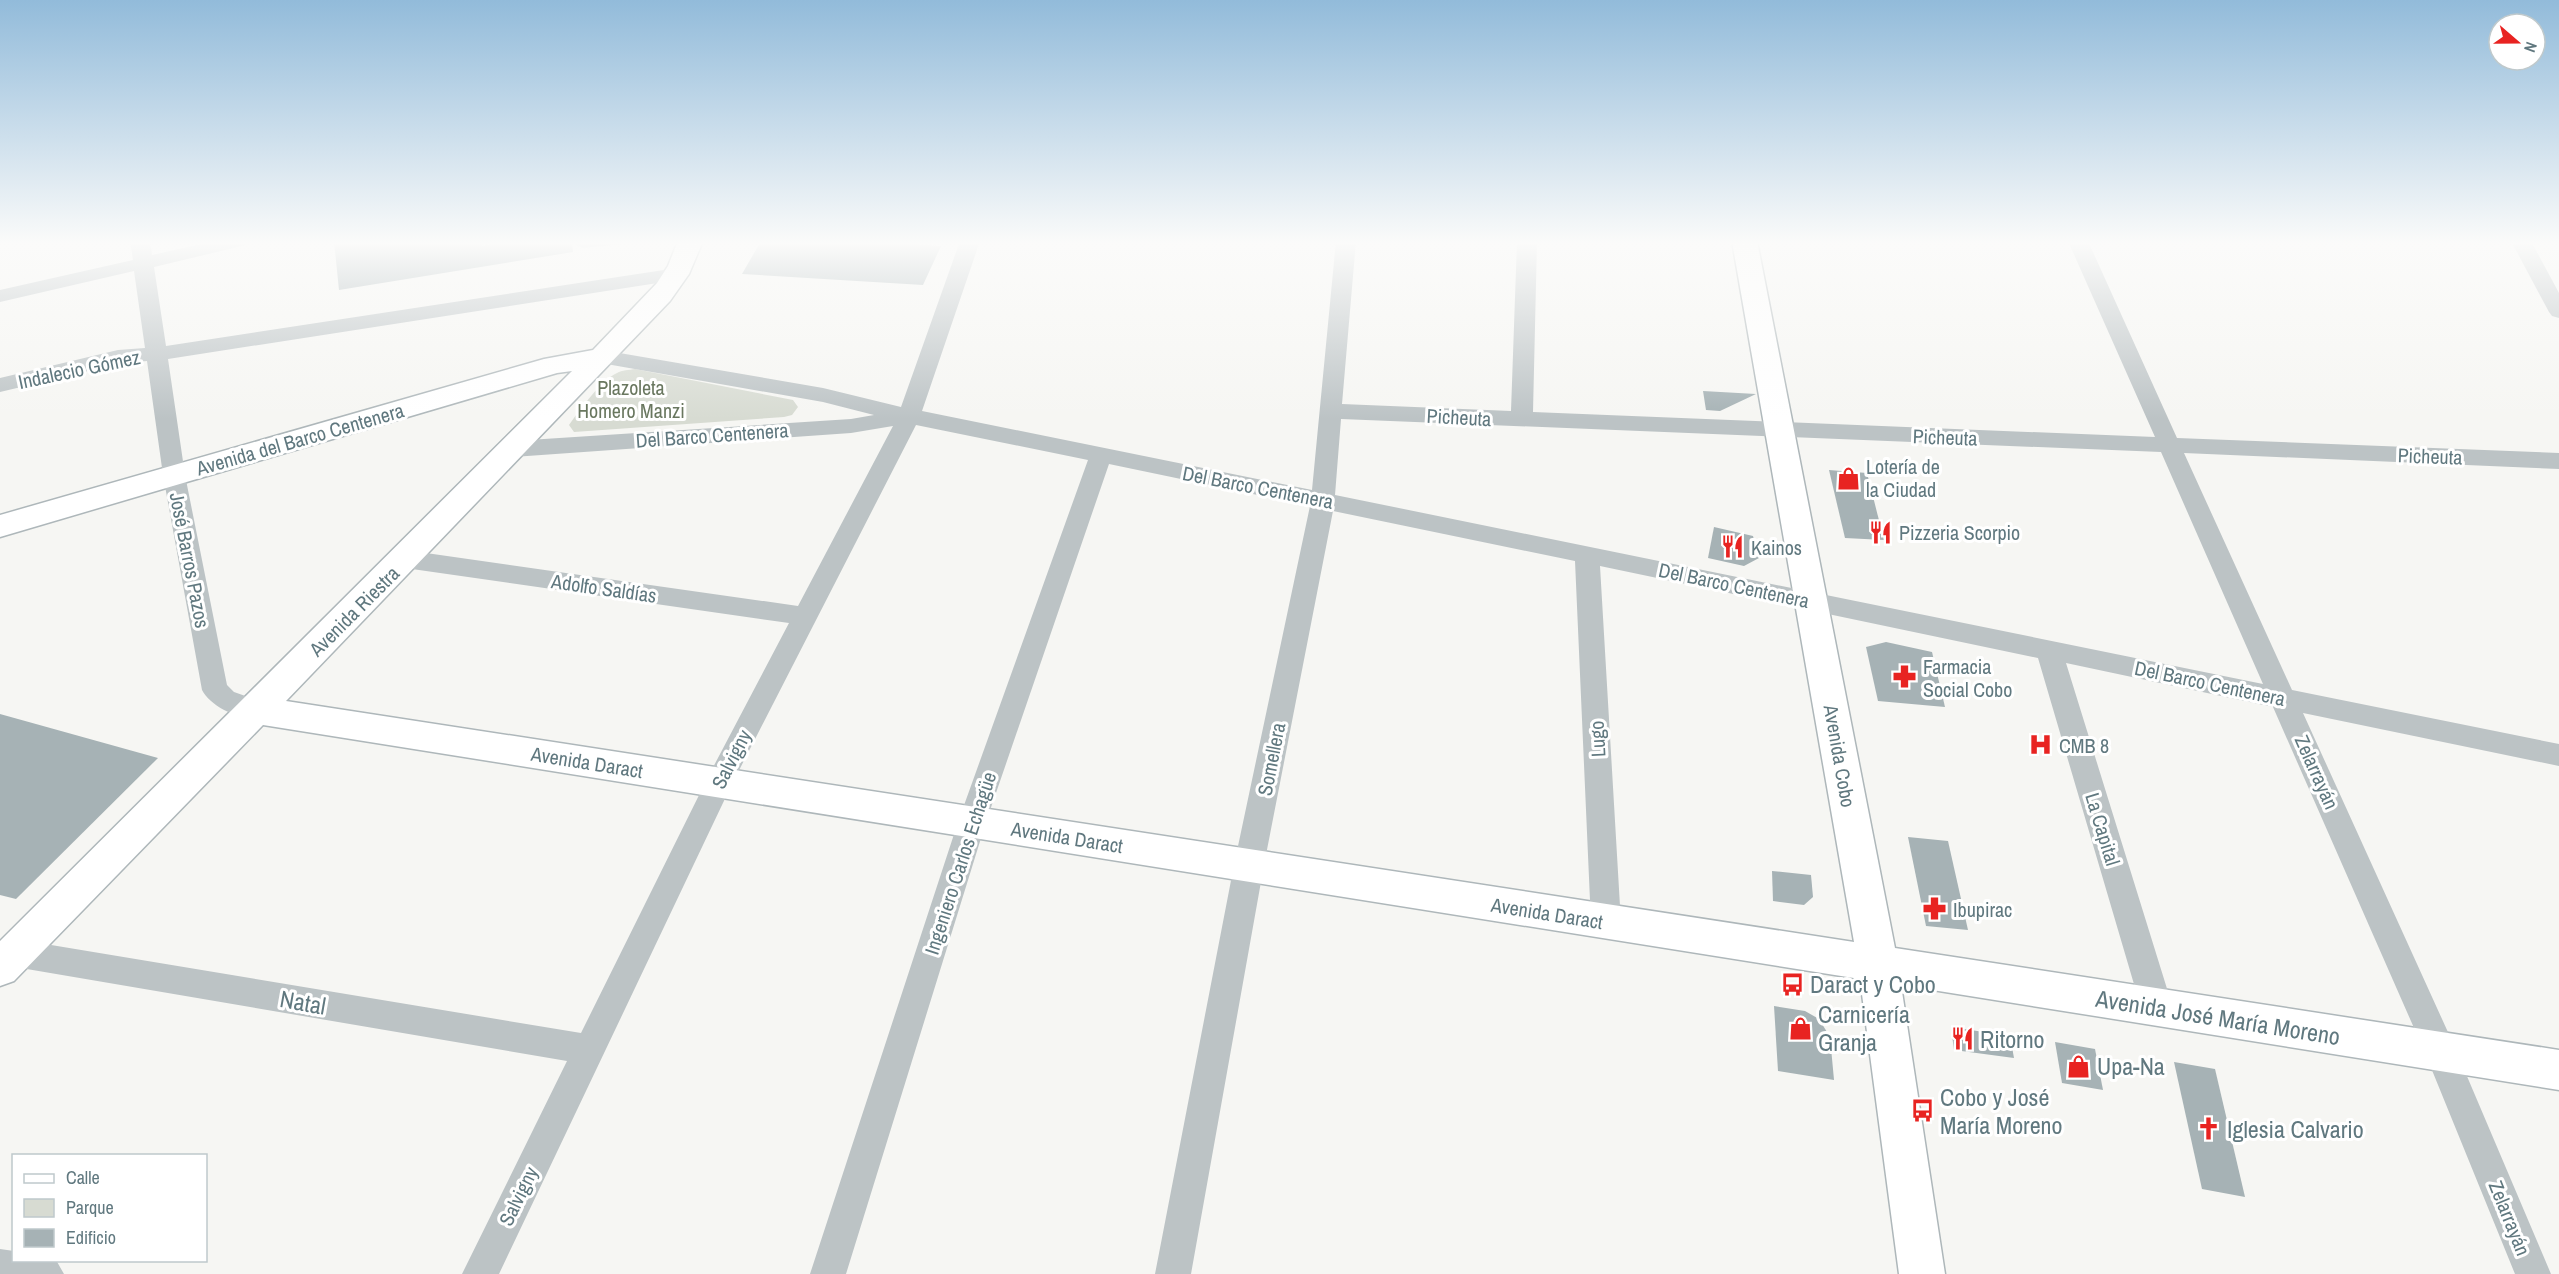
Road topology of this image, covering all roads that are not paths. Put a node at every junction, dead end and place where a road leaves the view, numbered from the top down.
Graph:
1 (150, 300) edge
2 (505, 300) edge
3 (656, 300) edge
4 (949, 300) edge
5 (1341, 300) edge
6 (1525, 300) edge
7 (1756, 300) edge
8 (2105, 300) edge
9 (158, 354) junction
10 (602, 357) junction
11 (0, 385) edge
12 (1331, 411) junction
13 (909, 416) junction
14 (1522, 420) junction
15 (1780, 430) junction
16 (2170, 446) junction
17 (513, 449) junction
18 (1101, 455) junction
19 (2559, 461) edge
20 (174, 475) junction
21 (1323, 500) junction
22 (0, 526) edge
23 (1587, 555) junction
24 (405, 559) junction
25 (1811, 601) junction
26 (803, 616) junction
27 (2049, 651) junction
28 (2285, 699) junction
29 (256, 710) junction
30 (2559, 755) edge
31 (719, 783) junction
32 (972, 822) junction
33 (1249, 866) junction
34 (1606, 923) junction
35 (7, 960) edge
36 (1878, 964) junction
37 (2157, 1008) junction
38 (590, 1050) junction
39 (2441, 1052) junction
40 (2559, 1070) edge
41 (0, 1267) edge
42 (46, 1274) edge
43 (480, 1274) edge
44 (828, 1274) edge
45 (1173, 1274) edge
46 (1922, 1274) edge
47 (2533, 1274) edge

1 - 9 street, José Barros Pazos
2 - 9 street, Indalecio Gómez
3 - 10 main road, Avenida Riestra
4 - 13 street, Salvigny
5 - 12 street, Somellera
6 - 14 street
7 - 15 main road, Avenida Cobo
8 - 16 street, Zelarrayán
9 - 11 street, Indalecio Gómez
9 - 20 street, José Barros Pazos
10 - 13 street, Del Barco Centenera
10 - 17 main road, Avenida Riestra
10 - 20 main road, Avenida del Barco Centenera
12 - 14 street, Picheuta
12 - 21 street, Somellera
13 - 17 street, Del Barco Centenera
13 - 18 street, Del Barco Centenera
13 - 26 street, Salvigny
14 - 15 street, Picheuta
15 - 16 street, Picheuta
15 - 25 main road, Avenida Cobo
16 - 19 street, Picheuta
16 - 28 street, Zelarrayán
17 - 24 main road, Avenida Riestra
18 - 21 street, Del Barco Centenera
18 - 32 street, Ingeniero Carlos Echagüe
20 - 22 main road, Avenida del Barco Centenera
20 - 29 street, José Barros Pazos
21 - 23 street, Del Barco Centenera
21 - 33 street, Somellera
23 - 25 street, Del Barco Centenera
23 - 34 street, Lugo
24 - 26 street, Adolfo Saldías
24 - 29 main road, Avenida Riestra
25 - 27 street, Del Barco Centenera
25 - 36 main road, Avenida Cobo
26 - 31 street, Salvigny
27 - 28 street, Del Barco Centenera
27 - 37 street, La Capital
28 - 30 street, Del Barco Centenera
28 - 39 street, Zelarrayán
29 - 31 main road, Avenida Daract
29 - 35 main road, Avenida Riestra
31 - 32 main road, Avenida Daract
31 - 38 street, Salvigny
32 - 33 main road, Avenida Daract
32 - 44 street, Ingeniero Carlos Echagüe
33 - 34 main road, Avenida Daract
33 - 45 street, Somellera
34 - 36 main road, Avenida Daract
35 - 38 street, Natal
36 - 37 main road, Avenida José María Moreno
36 - 46 main road, Avenida Cobo
37 - 39 main road, Avenida José María Moreno
38 - 43 street, Salvigny
39 - 40 main road, Avenida José María Moreno
39 - 47 street, Zelarrayán
41 - 42 street

